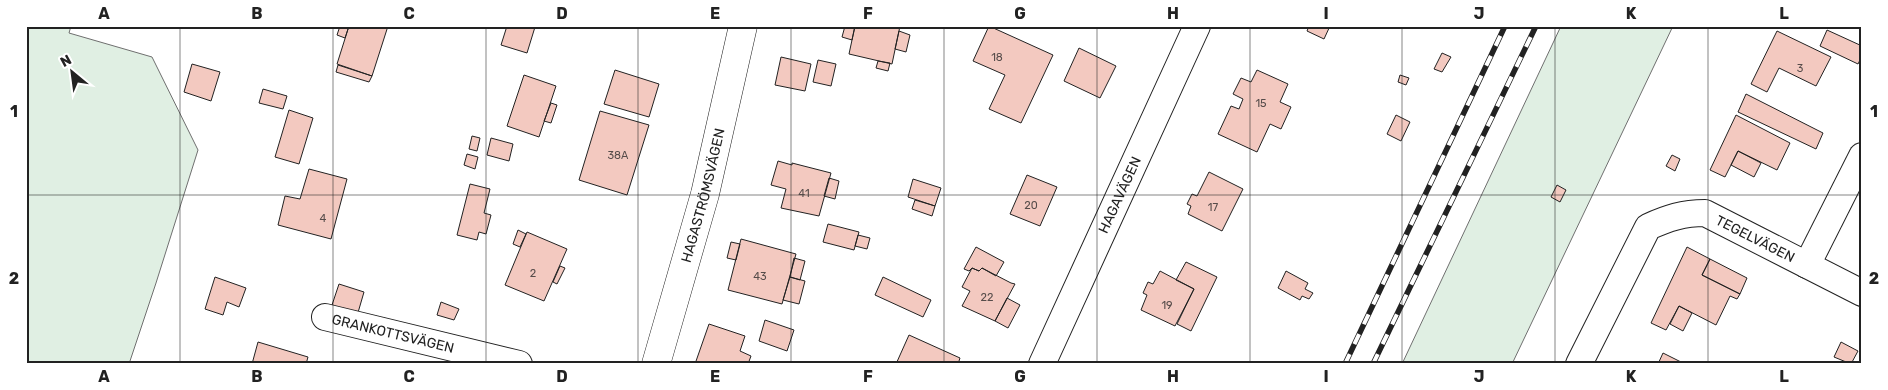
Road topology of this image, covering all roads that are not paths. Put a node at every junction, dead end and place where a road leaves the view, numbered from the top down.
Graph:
1 (743, 26) edge
2 (1197, 26) edge
3 (1862, 156) edge
4 (1807, 265) junction
5 (1862, 293) edge
6 (325, 317) dead end
7 (519, 364) edge
8 (656, 364) edge
9 (1042, 364) edge
10 (1579, 364) edge

1 - 8 street, HAGASTRÖMSVÄGEN
2 - 9 street, HAGAVÄGEN
3 - 4 street
4 - 5 street, TEGELVÄGEN
4 - 10 street, TEGELVÄGEN
6 - 7 street, GRANKOTTSVÄGEN

